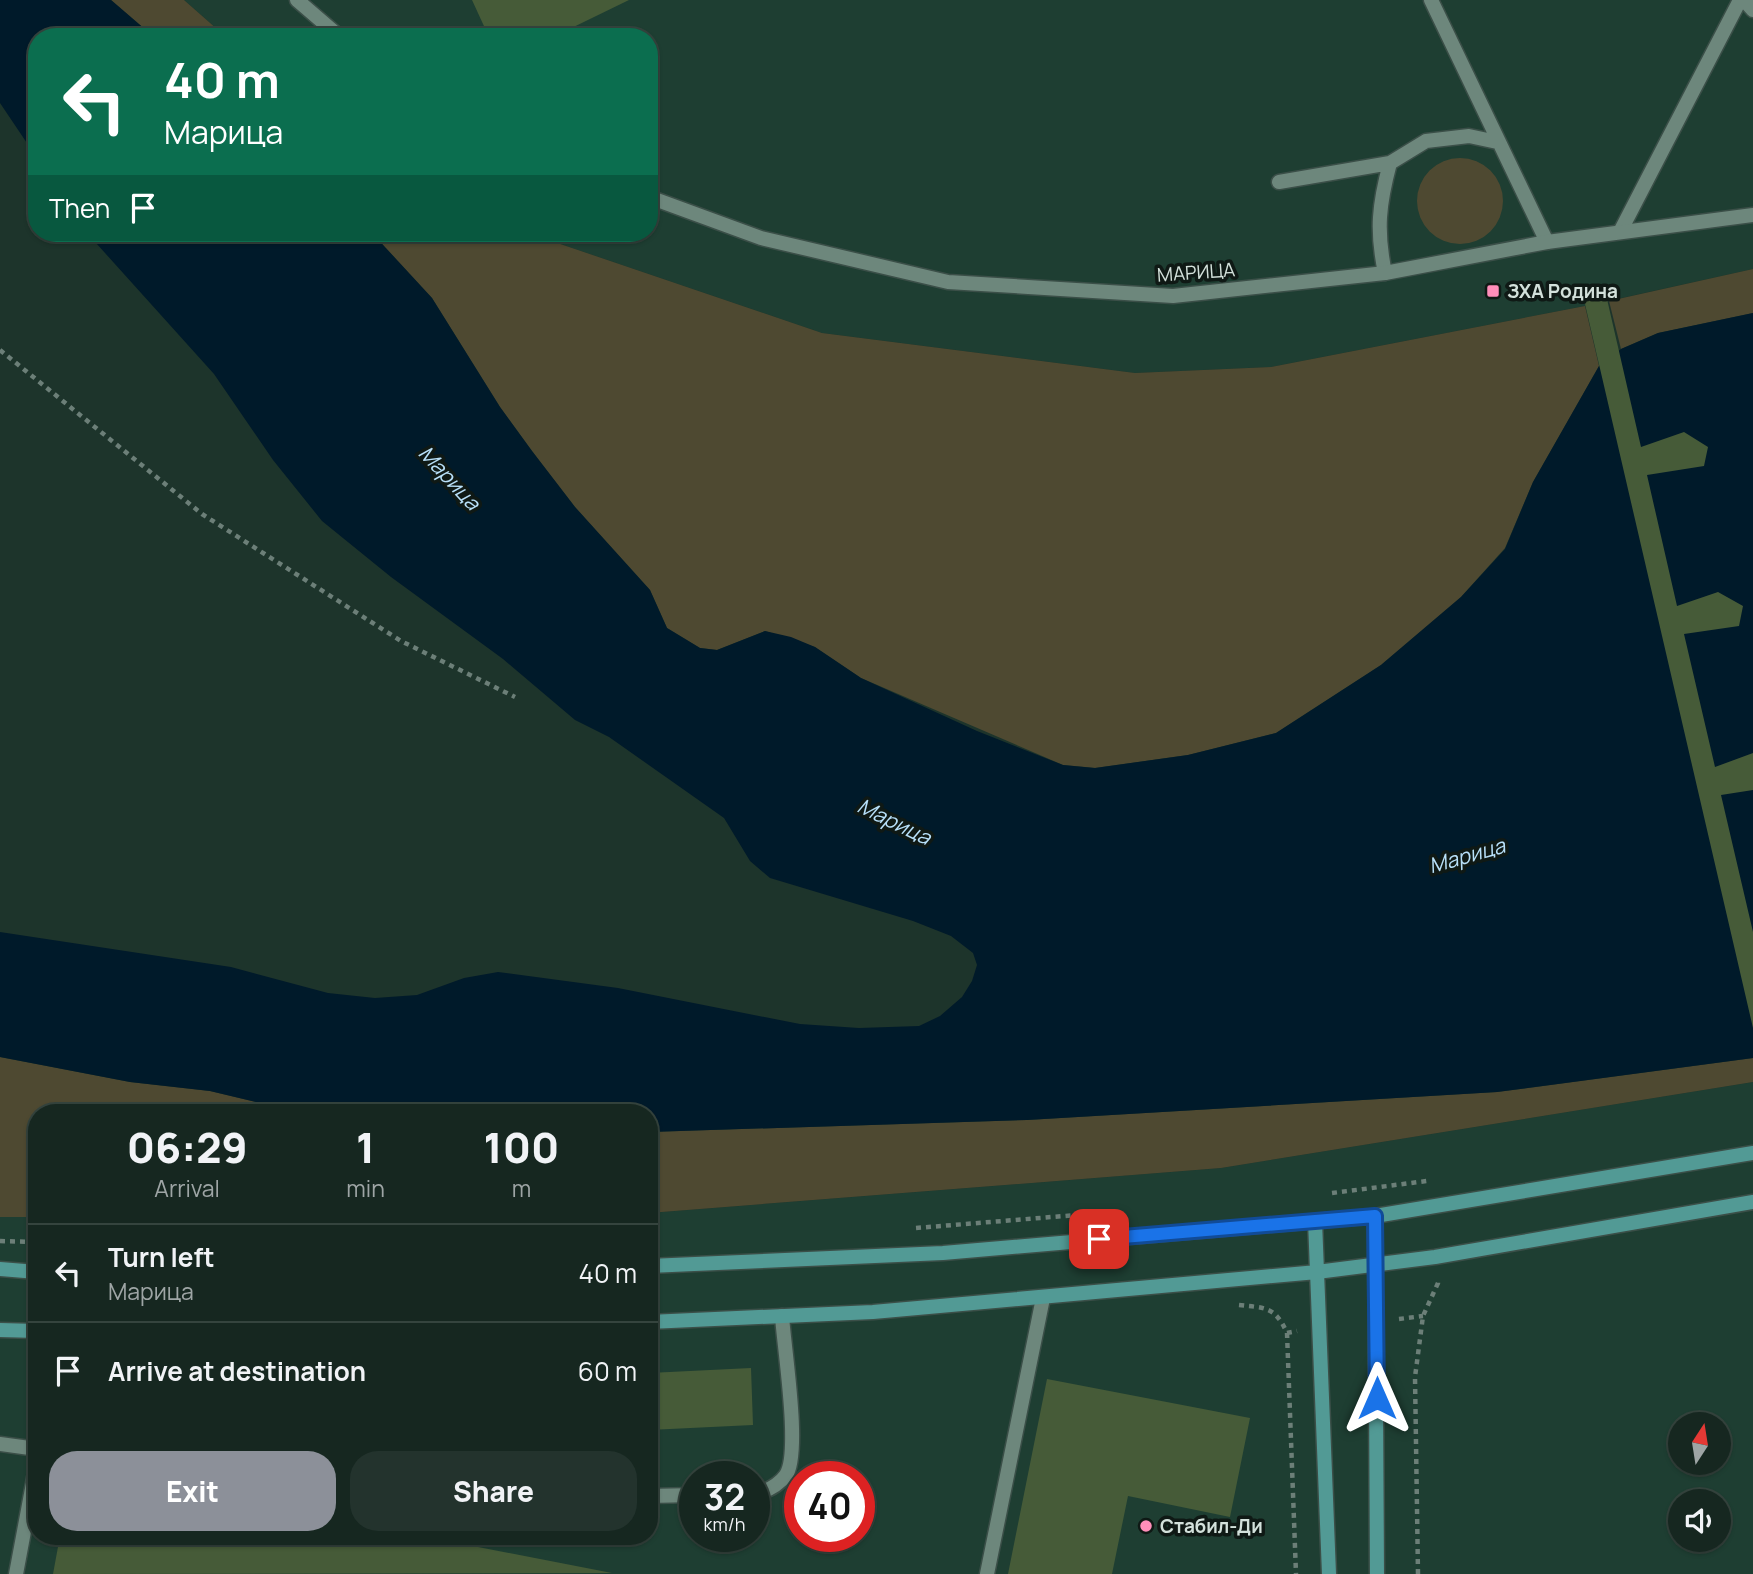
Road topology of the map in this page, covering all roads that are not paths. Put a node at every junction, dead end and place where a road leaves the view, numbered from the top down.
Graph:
1 (297, 0) edge
2 (1431, 0) edge
3 (1742, 0) edge
4 (1753, 10) edge
5 (330, 28) edge
6 (1497, 142) junction
7 (1390, 163) junction
8 (1279, 182) dead end
9 (658, 200) edge
10 (1753, 215) edge
11 (1620, 232) junction
12 (1547, 242) junction
13 (1385, 273) junction
14 (1753, 1153) edge
15 (1753, 1202) edge
16 (1375, 1216) junction
17 (1315, 1221) junction
18 (1377, 1265) junction
19 (658, 1266) edge
20 (0, 1269) edge
21 (28, 1271) edge
22 (1317, 1272) junction
23 (1043, 1298) junction
24 (782, 1316) junction
25 (658, 1322) edge
26 (0, 1330) edge
27 (28, 1331) edge
28 (0, 1444) edge
29 (28, 1447) edge
30 (770, 1488) edge
31 (658, 1496) edge
32 (679, 1496) edge
33 (28, 1510) edge
34 (16, 1574) edge
35 (988, 1574) edge
36 (1329, 1574) edge
37 (1377, 1574) edge

1 - 5 street
2 - 6 street
3 - 4 street
3 - 11 street
6 - 7 street
6 - 12 street
7 - 8 street
7 - 13 street
9 - 13 street, МАРИЦА
10 - 11 street, МАРИЦА
11 - 12 street, МАРИЦА
12 - 13 street, МАРИЦА
14 - 16 street
15 - 18 street
16 - 17 street
16 - 18 street
17 - 19 street
17 - 22 street
18 - 22 street
18 - 37 street
20 - 21 street
22 - 23 street
22 - 36 street
23 - 24 street
23 - 35 street
24 - 25 street
24 - 30 street
26 - 27 street
28 - 29 street
31 - 32 street
33 - 34 street

